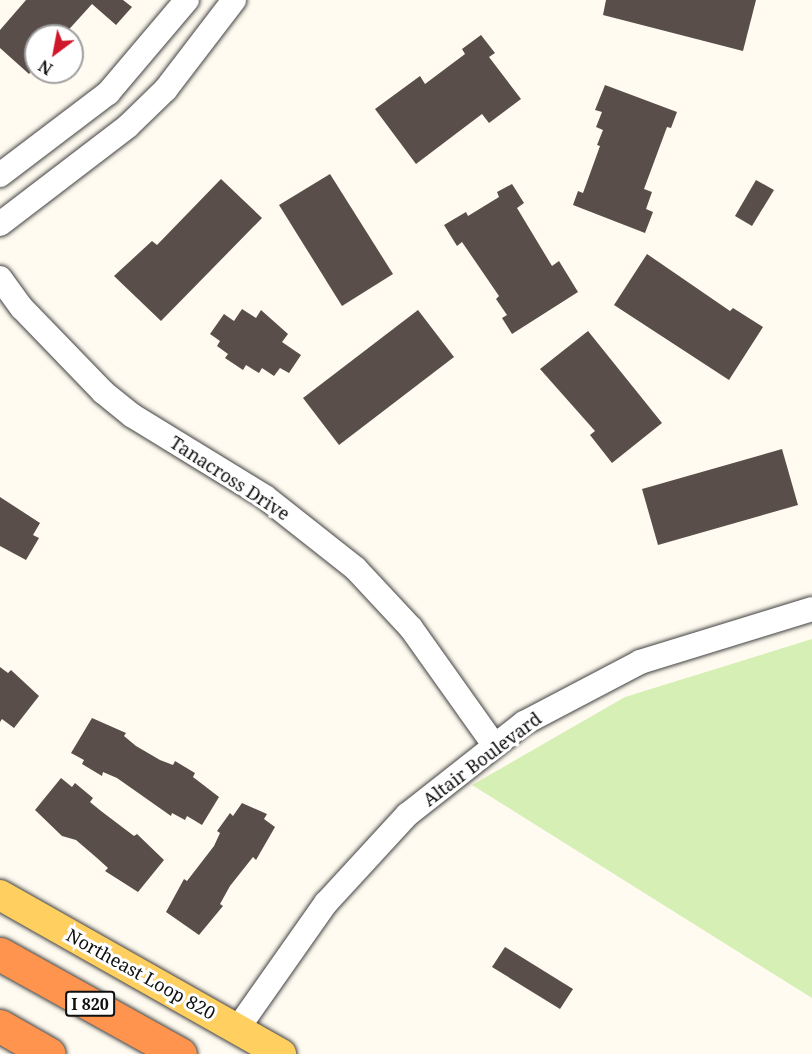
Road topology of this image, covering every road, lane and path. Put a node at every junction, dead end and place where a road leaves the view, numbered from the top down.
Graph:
1 (187, 0) edge
2 (234, 0) edge
3 (0, 175) edge
4 (0, 224) edge
5 (0, 278) edge
6 (812, 609) edge
7 (494, 745) junction
8 (0, 896) edge
9 (0, 954) edge
10 (0, 1026) edge
11 (238, 1028) junction
12 (49, 1054) edge
13 (180, 1054) edge
14 (280, 1054) edge

1 - 3 street
2 - 4 street
5 - 7 street, Tanacross Drive
6 - 7 street, Altair Boulevard
7 - 11 street, Altair Boulevard
8 - 11 main road, Northeast Loop 820
9 - 13 highway, I 820
10 - 12 highway
11 - 14 main road, Northeast Loop 820

